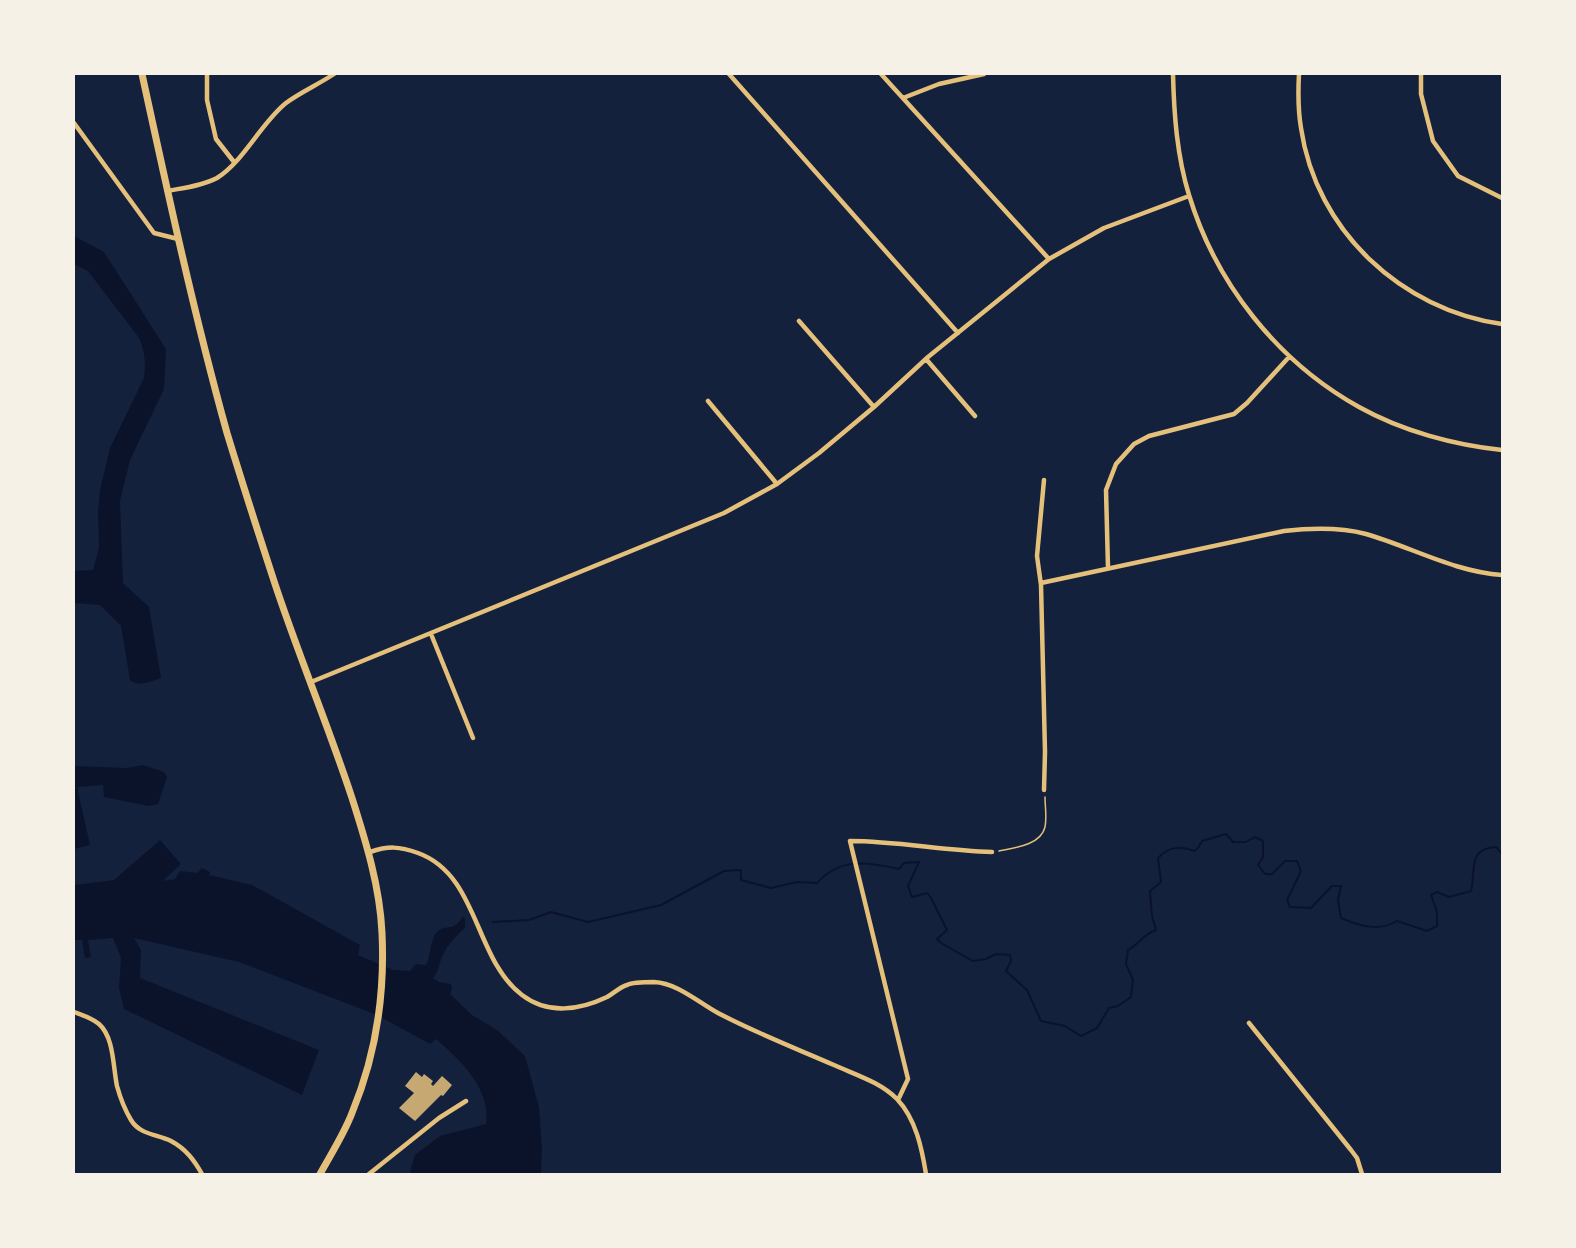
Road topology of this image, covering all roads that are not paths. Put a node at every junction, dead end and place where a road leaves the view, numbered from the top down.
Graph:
1 (142, 74) edge
2 (207, 74) edge
3 (333, 74) edge
4 (729, 74) edge
5 (880, 74) edge
6 (984, 74) edge
7 (1173, 74) edge
8 (1299, 74) edge
9 (1421, 74) edge
10 (903, 98) junction
11 (74, 123) edge
12 (234, 162) junction
13 (167, 191) junction
14 (1189, 196) junction
15 (1503, 198) edge
16 (178, 238) junction
17 (1048, 259) junction
18 (799, 321) dead end
19 (1503, 324) edge
20 (958, 333) junction
21 (1289, 357) junction
22 (926, 359) junction
23 (708, 401) dead end
24 (874, 407) junction
25 (975, 416) dead end
26 (1503, 450) edge
27 (1044, 480) dead end
28 (777, 484) junction
29 (1108, 568) junction
30 (1503, 575) edge
31 (1041, 583) junction
32 (431, 634) junction
33 (311, 682) junction
34 (473, 738) dead end
35 (1044, 790) road end
36 (370, 852) junction
37 (992, 852) road end
38 (74, 1012) edge
39 (1249, 1023) dead end
40 (898, 1100) junction
41 (466, 1101) dead end
42 (202, 1174) edge
43 (320, 1174) edge
44 (369, 1174) edge
45 (926, 1174) edge
46 (1362, 1174) edge

1 - 13 main road
2 - 12 street
3 - 12 street
4 - 20 street
5 - 10 street
6 - 10 street
7 - 14 street
8 - 19 street
9 - 15 street
10 - 17 street
11 - 16 street
12 - 13 street
13 - 16 main road
14 - 17 street
14 - 21 street
16 - 33 main road
17 - 20 street
18 - 24 street
20 - 22 street
21 - 26 street
21 - 29 street
22 - 24 street
22 - 25 street
23 - 28 street
24 - 28 street
27 - 31 street
28 - 32 street
29 - 30 street
29 - 31 street
31 - 35 street
32 - 33 street
32 - 34 street
33 - 36 main road
36 - 40 street
36 - 43 main road
37 - 40 street
38 - 42 street
39 - 46 street
40 - 45 street
41 - 44 street

